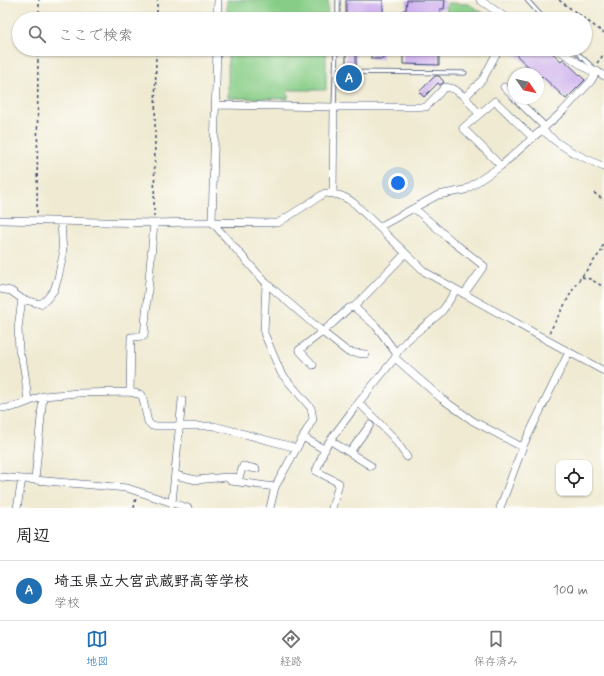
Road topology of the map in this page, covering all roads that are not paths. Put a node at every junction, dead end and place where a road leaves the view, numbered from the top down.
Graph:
1 (218, 0) edge
2 (338, 0) edge
3 (480, 0) edge
4 (527, 0) edge
5 (218, 12) edge
6 (338, 12) edge
7 (498, 12) edge
8 (538, 12) edge
9 (217, 56) edge
10 (336, 56) edge
11 (495, 56) edge
12 (569, 56) edge
13 (581, 56) edge
14 (336, 72) junction
15 (465, 73) dead end
16 (599, 73) edge
17 (504, 87) dead end
18 (508, 91) edge
19 (465, 97) junction
20 (521, 104) edge
21 (215, 105) junction
22 (334, 107) junction
23 (479, 114) junction
24 (544, 129) junction
25 (533, 138) junction
26 (501, 166) junction
27 (604, 167) edge
28 (334, 194) junction
29 (414, 208) junction
30 (0, 220) edge
31 (61, 221) junction
32 (212, 222) junction
33 (154, 223) junction
34 (379, 227) junction
35 (405, 254) junction
36 (266, 283) junction
37 (0, 289) edge
38 (456, 290) junction
39 (464, 294) junction
40 (22, 300) junction
41 (354, 307) junction
42 (322, 332) junction
43 (569, 352) junction
44 (365, 354) dead end
45 (396, 355) junction
46 (313, 365) dead end
47 (604, 371) edge
48 (130, 392) junction
49 (43, 396) junction
50 (182, 400) dead end
51 (28, 402) junction
52 (359, 403) junction
53 (0, 408) edge
54 (370, 425) dead end
55 (179, 426) junction
56 (303, 437) junction
57 (331, 440) junction
58 (297, 448) junction
59 (522, 448) junction
60 (325, 450) junction
61 (350, 452) junction
62 (407, 457) dead end
63 (371, 466) dead end
64 (256, 469) dead end
65 (175, 475) junction
66 (0, 477) edge
67 (227, 477) junction
68 (22, 479) junction
69 (35, 480) junction
70 (275, 487) junction
71 (172, 503) junction
72 (17, 508) edge
73 (188, 508) edge
74 (270, 508) edge
75 (332, 508) edge
76 (500, 508) edge

1 - 5 street
2 - 6 lane
3 - 7 street
4 - 8 lane
9 - 21 street
10 - 14 lane
11 - 19 street
12 - 16 street
13 - 16 lane
14 - 15 lane
14 - 22 lane
16 - 24 street
17 - 18 street
19 - 22 street
19 - 23 street
20 - 24 street
21 - 22 street
21 - 32 street
22 - 28 street
23 - 25 street
23 - 26 street
24 - 25 street
24 - 27 street
25 - 26 street
26 - 29 street
28 - 32 street
28 - 34 street
29 - 34 street
29 - 39 street
30 - 31 street
31 - 33 street
31 - 40 street
32 - 33 street
32 - 36 street
33 - 48 street
34 - 35 street
35 - 38 street
35 - 41 street
36 - 42 street
36 - 56 street
37 - 40 street
38 - 39 street
38 - 45 street
39 - 43 street
40 - 51 street
41 - 42 street
41 - 45 street
42 - 44 street
42 - 46 street
43 - 47 street
43 - 59 street
45 - 52 street
45 - 59 street
48 - 49 street
48 - 55 street
49 - 51 street
49 - 69 street
50 - 55 street
51 - 53 street
52 - 57 street
52 - 62 street
54 - 61 street
55 - 58 street
55 - 65 street
56 - 58 street
56 - 60 street
57 - 60 street
57 - 61 street
58 - 70 street
59 - 76 street
60 - 75 street
61 - 63 street
64 - 67 street
65 - 67 street
65 - 71 street
66 - 68 street
67 - 70 street
68 - 69 street
68 - 72 street
69 - 71 street
70 - 74 street
71 - 73 street

